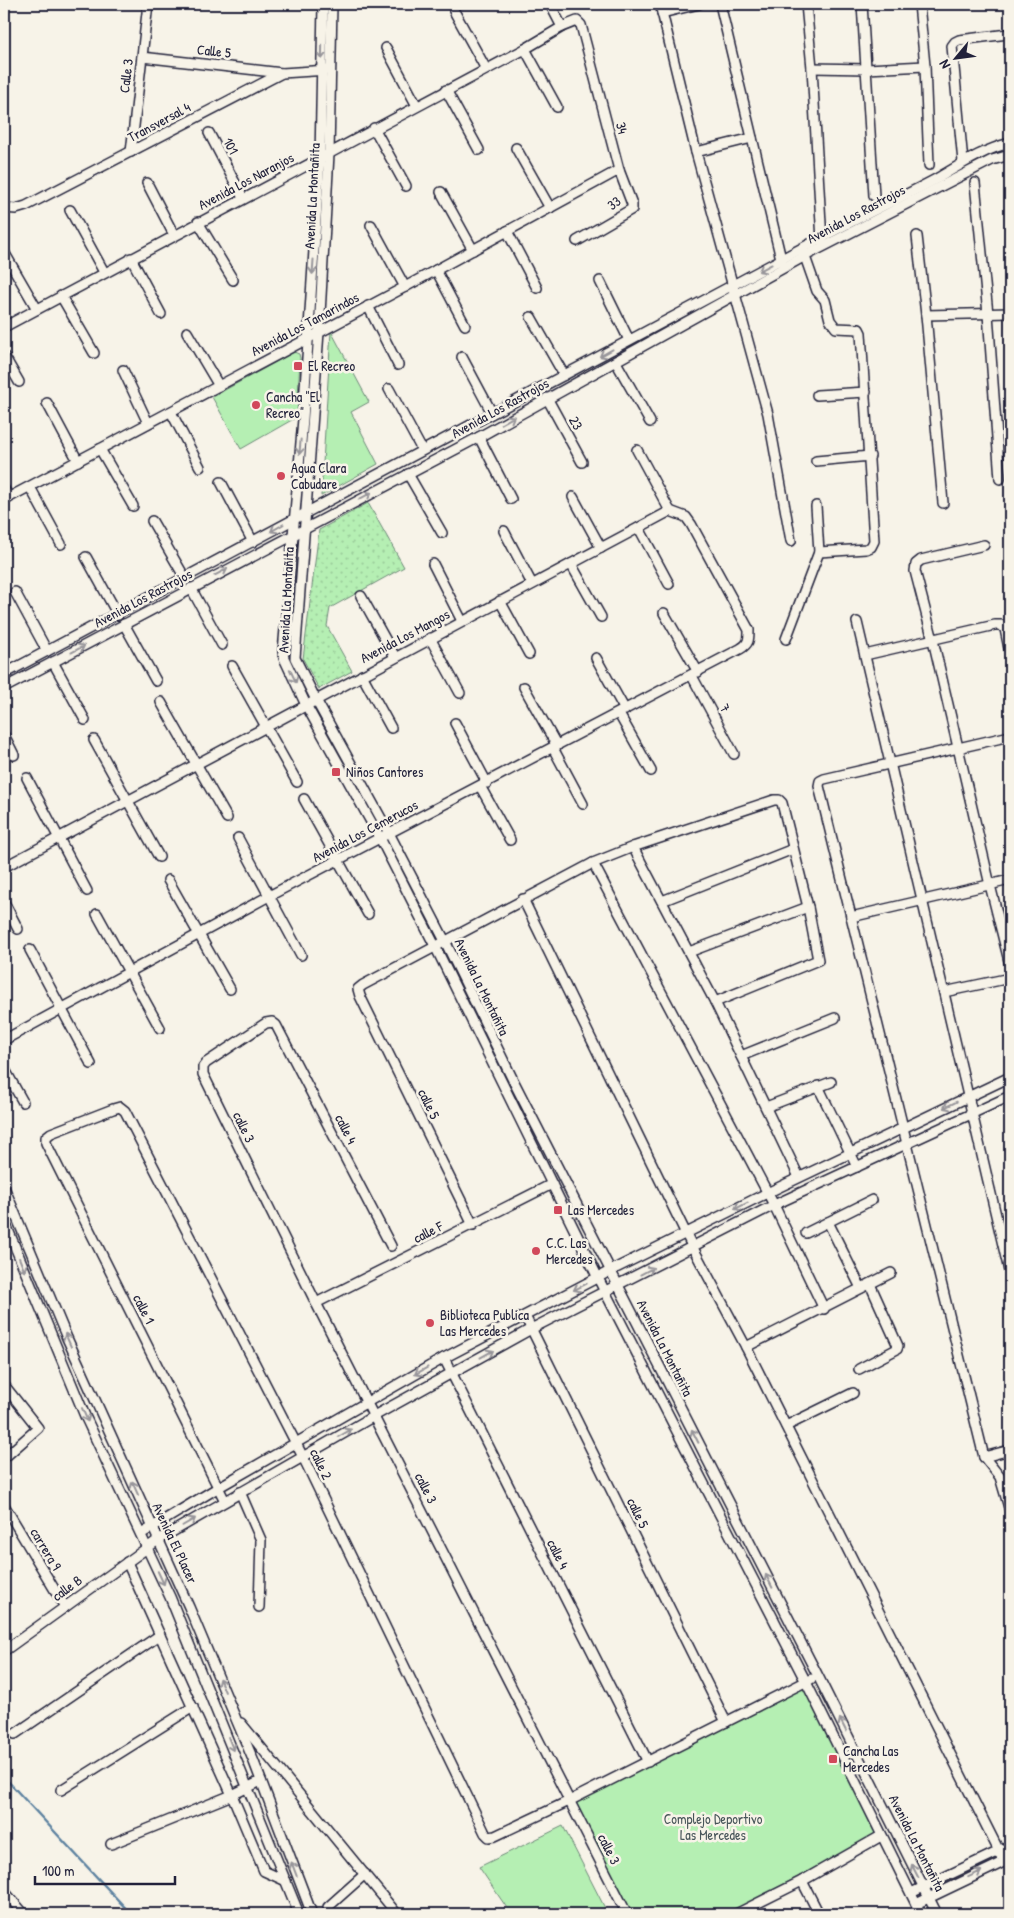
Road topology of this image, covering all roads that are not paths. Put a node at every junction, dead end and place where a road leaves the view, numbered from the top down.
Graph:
1 (148, 4) edge
2 (323, 4) edge
3 (332, 4) edge
4 (550, 4) edge
5 (699, 4) edge
6 (720, 4) edge
7 (806, 4) edge
8 (862, 4) edge
9 (919, 4) edge
10 (661, 8) edge
11 (454, 11) dead end
12 (581, 25) joint
13 (562, 27) junction
14 (1010, 37) edge
15 (386, 48) dead end
16 (525, 49) junction
17 (142, 57) junction
18 (925, 66) junction
19 (812, 68) junction
20 (486, 69) junction
21 (867, 69) junction
22 (326, 70) junction
23 (282, 73) junction
24 (446, 90) junction
25 (417, 106) junction
26 (557, 107) dead end
27 (374, 128) junction
28 (209, 133) dead end
29 (752, 138) junction
30 (1010, 143) edge
31 (516, 148) dead end
32 (478, 150) dead end
33 (131, 152) junction
34 (696, 152) junction
35 (329, 154) junction
36 (1010, 155) edge
37 (320, 158) junction
38 (963, 162) junction
39 (929, 164) dead end
40 (619, 170) junction
41 (147, 183) dead end
42 (975, 183) dead end
43 (406, 186) dead end
44 (441, 192) dead end
45 (874, 196) dead end
46 (243, 198) junction
47 (4, 208) edge
48 (550, 208) junction
49 (70, 210) dead end
50 (198, 222) junction
51 (371, 225) dead end
52 (507, 231) junction
53 (174, 235) junction
54 (917, 236) dead end
55 (577, 241) dead end
56 (822, 242) junction
57 (473, 250) junction
58 (4, 252) edge
59 (803, 252) junction
60 (131, 258) junction
61 (782, 263) junction
62 (436, 270) junction
63 (104, 272) junction
64 (233, 280) dead end
65 (600, 281) dead end
66 (733, 284) junction
67 (405, 287) junction
68 (537, 288) dead end
69 (737, 295) junction
70 (61, 296) junction
71 (368, 306) junction
72 (37, 309) junction
73 (1010, 313) edge
74 (161, 314) dead end
75 (988, 314) junction
76 (926, 315) junction
77 (531, 317) dead end
78 (465, 325) dead end
79 (4, 327) edge
80 (187, 332) dead end
81 (319, 332) junction
82 (308, 338) junction
83 (629, 340) junction
84 (94, 353) dead end
85 (4, 356) edge
86 (462, 357) dead end
87 (616, 362) junction
88 (398, 365) dead end
89 (123, 370) dead end
90 (564, 375) junction
91 (18, 382) dead end
92 (219, 386) junction
93 (389, 389) dead end
94 (866, 392) junction
95 (817, 395) dead end
96 (546, 398) junction
97 (47, 403) dead end
98 (171, 412) junction
99 (492, 413) junction
100 (650, 422) dead end
101 (148, 424) junction
102 (479, 436) junction
103 (100, 449) junction
104 (422, 450) junction
105 (637, 450) dead end
106 (870, 456) junction
107 (816, 460) dead end
108 (78, 461) junction
109 (582, 462) dead end
110 (200, 467) dead end
111 (408, 474) junction
112 (1000, 479) dead end
113 (221, 482) dead end
114 (30, 487) junction
115 (4, 489) edge
116 (573, 497) dead end
117 (511, 498) dead end
118 (6, 499) edge
119 (943, 503) dead end
120 (133, 506) dead end
121 (816, 506) dead end
122 (670, 511) junction
123 (306, 513) junction
124 (294, 518) junction
125 (152, 521) dead end
126 (304, 528) junction
127 (638, 528) junction
128 (504, 531) dead end
129 (442, 533) dead end
130 (292, 534) junction
131 (791, 541) dead end
132 (252, 542) junction
133 (61, 544) dead end
134 (984, 546) dead end
135 (601, 548) junction
136 (819, 552) junction
137 (86, 557) dead end
138 (433, 564) dead end
139 (571, 564) junction
140 (185, 578) junction
141 (532, 584) junction
142 (669, 584) dead end
143 (191, 588) junction
144 (16, 592) dead end
145 (361, 596) dead end
146 (500, 602) junction
147 (664, 612) dead end
148 (118, 615) junction
149 (601, 617) dead end
150 (462, 622) junction
151 (857, 622) dead end
152 (124, 624) junction
153 (430, 638) junction
154 (786, 639) dead end
155 (933, 640) junction
156 (222, 646) dead end
157 (47, 651) junction
158 (1010, 652) edge
159 (529, 654) dead end
160 (864, 655) junction
161 (395, 657) junction
162 (596, 658) dead end
163 (53, 662) junction
164 (232, 666) dead end
165 (4, 674) edge
166 (362, 674) junction
167 (695, 674) junction
168 (156, 682) dead end
169 (524, 687) dead end
170 (4, 688) edge
171 (460, 692) dead end
172 (316, 700) junction
173 (161, 702) dead end
174 (306, 705) junction
175 (622, 712) junction
176 (85, 720) dead end
177 (455, 722) dead end
178 (265, 726) junction
179 (391, 728) dead end
180 (4, 735) edge
181 (1010, 736) edge
182 (94, 740) dead end
183 (555, 747) junction
184 (958, 748) junction
185 (14, 754) dead end
186 (734, 754) dead end
187 (196, 763) junction
188 (889, 764) junction
189 (651, 771) dead end
190 (27, 778) dead end
191 (297, 782) dead end
192 (484, 784) junction
193 (304, 798) dead end
194 (127, 800) junction
195 (583, 804) dead end
196 (227, 818) dead end
197 (389, 833) junction
198 (58, 838) junction
199 (238, 838) dead end
200 (380, 838) junction
201 (510, 840) dead end
202 (633, 847) junction
203 (793, 849) junction
204 (159, 857) dead end
205 (338, 860) junction
206 (593, 863) junction
207 (4, 867) edge
208 (168, 880) dead end
209 (1010, 880) edge
210 (990, 885) junction
211 (87, 891) dead end
212 (269, 896) junction
213 (523, 899) junction
214 (662, 901) junction
215 (4, 902) edge
216 (922, 902) junction
217 (808, 907) junction
218 (97, 914) dead end
219 (368, 914) dead end
220 (851, 917) junction
221 (18, 929) dead end
222 (198, 934) junction
223 (445, 941) junction
224 (1008, 944) edge
225 (435, 946) junction
226 (30, 950) dead end
227 (689, 952) junction
228 (301, 955) dead end
229 (1010, 965) edge
230 (130, 972) junction
231 (1010, 978) edge
232 (230, 989) dead end
233 (944, 992) junction
234 (715, 1002) junction
235 (62, 1009) junction
236 (835, 1018) dead end
237 (276, 1025) joint
238 (160, 1028) dead end
239 (4, 1040) edge
240 (741, 1056) junction
241 (91, 1064) dead end
242 (4, 1068) edge
243 (1010, 1077) edge
244 (831, 1082) dead end
245 (818, 1086) junction
246 (967, 1096) junction
247 (1010, 1096) edge
248 (23, 1102) dead end
249 (766, 1106) junction
250 (125, 1111) joint
251 (972, 1114) junction
252 (903, 1127) junction
253 (906, 1143) junction
254 (850, 1152) junction
255 (857, 1167) junction
256 (799, 1178) junction
257 (552, 1184) junction
258 (4, 1187) edge
259 (767, 1193) junction
260 (872, 1200) dead end
261 (774, 1205) junction
262 (4, 1220) edge
263 (828, 1222) junction
264 (473, 1225) junction
265 (806, 1233) dead end
266 (686, 1234) junction
267 (391, 1246) dead end
268 (692, 1246) junction
269 (610, 1271) junction
270 (891, 1273) dead end
271 (1010, 1275) edge
272 (598, 1278) junction
273 (618, 1286) junction
274 (866, 1286) junction
275 (606, 1292) junction
276 (316, 1304) junction
277 (824, 1309) junction
278 (525, 1316) junction
279 (531, 1329) junction
280 (746, 1347) junction
281 (444, 1358) junction
282 (858, 1369) dead end
283 (452, 1373) junction
284 (4, 1385) edge
285 (853, 1393) dead end
286 (367, 1402) junction
287 (374, 1416) junction
288 (786, 1426) junction
289 (295, 1442) junction
290 (1010, 1450) edge
291 (303, 1457) junction
292 (4, 1458) edge
293 (984, 1458) junction
294 (219, 1487) junction
295 (240, 1492) junction
296 (1009, 1500) edge
297 (226, 1502) junction
298 (4, 1506) edge
299 (1010, 1511) edge
300 (152, 1528) junction
301 (141, 1534) junction
302 (158, 1540) junction
303 (147, 1547) junction
304 (127, 1562) junction
305 (65, 1607) junction
306 (259, 1607) dead end
307 (160, 1635) junction
308 (4, 1651) edge
309 (818, 1676) junction
310 (806, 1682) junction
311 (193, 1707) junction
312 (234, 1714) junction
313 (726, 1722) junction
314 (15, 1734) dead end
315 (648, 1762) junction
316 (261, 1781) junction
317 (248, 1788) junction
318 (61, 1790) dead end
319 (232, 1795) junction
320 (569, 1802) junction
321 (881, 1836) junction
322 (111, 1844) dead end
323 (1010, 1846) edge
324 (999, 1851) junction
325 (1007, 1860) edge
326 (365, 1874) junction
327 (286, 1881) junction
328 (802, 1881) junction
329 (924, 1887) junction
330 (4, 1891) edge
331 (911, 1893) junction
332 (929, 1897) junction
333 (916, 1904) junction
334 (328, 1907) dead end
335 (24, 1914) edge
336 (299, 1914) edge
337 (312, 1914) edge
338 (397, 1914) edge
339 (627, 1914) edge
340 (736, 1914) edge
341 (819, 1914) edge
342 (921, 1914) edge
343 (937, 1914) edge

1 - 17 street, Calle 3
2 -> 22 street, Avenida La Montañita
3 - 22 street, Avenida La Montañita
4 - 13 street
5 - 10 street
6 - 29 street
7 - 19 street
8 - 21 street
9 - 18 street
10 - 34 street
11 - 20 street
12 - 13 street, Avenida Los Naranjos
12 - 40 street, 34
13 - 16 street, Avenida Los Naranjos
14 - 38 street
15 - 25 street
16 - 20 street, Avenida Los Naranjos
16 - 26 street
17 - 23 street, Calle 5
17 - 33 street, Calle 3
18 - 21 street
18 - 39 street
19 - 21 street
19 - 56 street
20 - 24 street, Avenida Los Naranjos
21 - 45 street
22 - 23 street, Transversal 4
22 - 35 street, Avenida La Montañita
22 - 37 street, Avenida La Montañita
23 - 33 street, Transversal 4
24 - 25 street, Avenida Los Naranjos
24 - 32 street
25 - 27 street, Avenida Los Naranjos
27 - 35 street, Avenida Los Naranjos
27 - 43 street
28 - 46 street, 101
29 - 34 street
29 - 61 street
30 - 38 street, Avenida Los Rastrojos
31 - 48 street
33 - 47 street, Transversal 4
34 - 66 street
35 - 37 street, Avenida Los Naranjos
35 - 81 street, Avenida La Montañita
36 - 56 street, Avenida Los Rastrojos
37 - 46 street, Avenida Los Naranjos
37 -> 82 street, Avenida La Montañita
38 - 56 street, Avenida Los Rastrojos
40 - 48 street, Avenida Los Tamarindos
40 - 55 street, 33
41 - 53 street
42 - 75 street
44 - 57 street
46 - 50 street, Avenida Los Naranjos
48 - 52 street, Avenida Los Tamarindos
49 - 63 street
50 - 53 street, Avenida Los Naranjos
50 - 64 street
51 - 67 street
52 - 57 street, Avenida Los Tamarindos
52 - 68 street
53 - 60 street, Avenida Los Naranjos
54 - 76 street
56 - 59 street, Avenida Los Rastrojos
57 - 62 street, Avenida Los Tamarindos
58 - 72 street
59 - 61 street, Avenida Los Rastrojos
59 - 94 street
60 - 63 street, Avenida Los Naranjos
60 - 74 street
61 -> 66 street, Avenida Los Rastrojos
61 - 69 street, Avenida Los Rastrojos
62 - 67 street, Avenida Los Tamarindos
62 - 78 street
63 - 70 street, Avenida Los Naranjos
65 - 83 street
66 - 69 street
66 - 83 street, Avenida Los Rastrojos
67 - 71 street, Avenida Los Tamarindos
69 - 87 street, Avenida Los Rastrojos
69 - 131 street
70 - 72 street, Avenida Los Naranjos
70 - 84 street
71 - 81 street, Avenida Los Tamarindos
71 - 88 street
72 - 79 street, Avenida Los Naranjos
73 - 75 street
75 - 76 street
75 - 112 street
76 - 119 street
77 - 90 street
80 - 92 street
81 - 82 street, Avenida Los Tamarindos
81 - 123 street, Avenida La Montañita
82 - 92 street, Avenida Los Tamarindos
82 -> 124 street, Avenida La Montañita
83 -> 90 street, Avenida Los Rastrojos
85 - 91 street
86 - 99 street
87 - 96 street, Avenida Los Rastrojos
87 - 100 street
89 - 101 street
90 - 99 street, Avenida Los Rastrojos
92 - 98 street, Avenida Los Tamarindos
93 - 104 street
94 - 95 street
94 - 106 street
102 -> 96 street, Avenida Los Rastrojos
96 - 109 street, 23
97 - 108 street
98 - 101 street, Avenida Los Tamarindos
98 - 110 street
99 - 104 street, Avenida Los Rastrojos
101 - 103 street, Avenida Los Tamarindos
102 - 111 street, Avenida Los Rastrojos
102 - 117 street
103 - 108 street, Avenida Los Tamarindos
103 - 120 street
104 - 123 street, Avenida Los Rastrojos
105 - 122 street
106 - 107 street
106 - 136 street
108 - 114 street, Avenida Los Tamarindos
126 -> 111 street, Avenida Los Rastrojos
111 - 129 street
113 - 132 street
114 - 118 street, Avenida Los Tamarindos
114 - 133 street
115 - 118 street
116 - 135 street
121 - 136 street
122 - 127 street, Avenida Los Mangos
122 - 167 street, Avenida Los Cemerucos
123 - 124 street, Avenida Los Rastrojos
123 - 126 street, Avenida La Montañita
124 - 130 street, Avenida La Montañita
124 -> 132 street, Avenida Los Rastrojos
125 - 140 street
126 - 130 street, Avenida Los Rastrojos
126 - 172 street, Avenida La Montañita
127 - 135 street, Avenida Los Mangos
127 - 142 street
128 - 141 street
143 -> 130 street, Avenida Los Rastrojos
130 -> 174 street, Avenida La Montañita
132 - 140 street, Avenida Los Rastrojos
134 - 155 street
135 - 139 street, Avenida Los Mangos
136 - 154 street
137 - 148 street
138 - 150 street
139 - 141 street, Avenida Los Mangos
139 - 149 street
140 - 148 street, Avenida Los Rastrojos
141 - 146 street, Avenida Los Mangos
143 - 152 street, Avenida Los Rastrojos
143 - 156 street
144 - 157 street
145 - 161 street
146 - 150 street, Avenida Los Mangos
146 - 159 street
147 - 167 street, 7
148 - 157 street, Avenida Los Rastrojos
150 - 153 street, Avenida Los Mangos
151 - 160 street
163 -> 152 street, Avenida Los Rastrojos
152 - 168 street
153 - 161 street, Avenida Los Mangos
153 - 171 street
155 - 158 street
155 - 160 street
155 - 184 street
157 - 165 street, Avenida Los Rastrojos
160 - 188 street
161 - 166 street, Avenida Los Mangos
162 - 175 street
163 - 170 street, Avenida Los Rastrojos
163 - 176 street
164 - 178 street
166 - 172 street, Avenida Los Mangos
166 - 179 street
167 - 175 street, Avenida Los Cemerucos
167 - 186 street, 7
169 - 183 street
172 - 174 street, Avenida Los Mangos
172 - 197 street, Avenida La Montañita
173 - 187 street
174 - 178 street, Avenida Los Mangos
174 - 200 street, Avenida La Montañita
175 - 183 street, Avenida Los Cemerucos
175 - 189 street
177 - 192 street
178 - 187 street, Avenida Los Mangos
178 - 191 street
180 - 185 street
181 - 184 street
182 - 194 street
183 - 192 street, Avenida Los Cemerucos
183 - 195 street
184 - 188 street
184 - 210 street
187 - 194 street, Avenida Los Mangos
187 - 196 street
188 - 216 street
188 - 220 street
190 - 198 street
192 - 197 street, Avenida Los Cemerucos
192 - 201 street
193 - 205 street
194 - 198 street, Avenida Los Mangos
194 - 204 street
197 - 200 street, Avenida Los Cemerucos
197 - 223 street, Avenida La Montañita
198 - 207 street, Avenida Los Mangos
198 - 211 street
199 - 212 street
200 - 205 street, Avenida Los Cemerucos
200 - 225 street, Avenida La Montañita
202 - 203 street
202 - 206 street
202 - 214 street
203 - 214 street
203 - 217 street
205 - 212 street, Avenida Los Cemerucos
205 - 219 street
206 - 213 street
206 - 259 street
208 - 222 street
209 - 210 street
210 - 216 street
210 - 224 street
212 - 222 street, Avenida Los Cemerucos
212 - 228 street
213 - 223 street
213 - 266 street
214 - 227 street
215 - 221 street
216 - 220 street
216 - 233 street
217 - 227 street
217 - 234 street
218 - 230 street
220 - 252 street
222 - 230 street, Avenida Los Cemerucos
222 - 232 street
223 - 225 street
223 - 269 street, Avenida La Montañita
224 - 229 street
225 - 257 street, Avenida La Montañita
225 - 264 street, calle 5
226 - 235 street
227 - 234 street
230 - 235 street, Avenida Los Cemerucos
230 - 238 street
231 - 233 street
233 - 246 street
234 - 240 street
235 - 239 street, Avenida Los Cemerucos
235 - 241 street
236 - 240 street
237 - 267 street, calle 4
237 - 276 street, calle 3
240 - 249 street
242 - 248 street
243 - 246 street
244 - 245 street
245 - 249 street
245 - 254 street
246 - 251 street
246 -> 252 street
247 - 251 street, calle B
249 - 256 street
250 - 289 street, calle 2
250 - 294 street, calle 1
251 - 253 street, calle B
251 - 271 street
252 - 253 street
252 - 254 street
253 - 255 street, calle B
253 - 293 street
254 - 255 street
254 - 256 street
255 - 261 street, calle B
256 - 259 street
257 - 264 street, calle F
257 - 272 street, Avenida La Montañita
300 -> 258 street, Avenida El Placer
259 - 261 street
259 -> 266 street
260 - 263 street
261 - 268 street, calle B
261 - 277 street
262 -> 301 street, Avenida El Placer
263 - 265 street
263 - 274 street
264 - 276 street, calle F
266 - 268 street
266 - 269 street
273 -> 268 street, calle B
268 - 280 street
269 - 272 street
269 - 273 street, Avenida La Montañita
270 - 274 street
272 - 275 street, Avenida La Montañita
272 -> 278 street
273 - 275 street, calle B
309 -> 273 street, Avenida La Montañita
274 - 277 street
274 - 282 street
275 - 279 street, calle B
275 - 310 street, Avenida La Montañita
276 - 286 street, calle 3
277 - 280 street
278 - 279 street, calle 5
278 - 281 street
283 -> 279 street, calle B
279 - 313 street, calle 5
280 - 288 street
281 - 283 street, calle 4
281 -> 286 street
283 - 287 street, calle B
283 - 315 street, calle 4
284 - 292 street
285 - 288 street
286 - 287 street, calle 3
286 - 289 street
291 -> 287 street, calle B
287 - 320 street, calle 3
288 - 324 street
289 - 291 street, calle 2
289 - 294 street
290 - 293 street
291 - 295 street, calle B
291 - 320 street, calle 2
293 - 296 street
294 - 297 street, calle 1
294 - 300 street
295 - 297 street, calle B
295 - 306 street
296 - 299 street
302 -> 297 street, calle B
298 - 305 street, carrera 9
300 - 301 street
300 - 302 street, Avenida El Placer
301 - 303 street, Avenida El Placer
302 - 303 street, calle B
312 -> 302 street, Avenida El Placer
303 - 304 street, calle B
303 -> 317 street, Avenida El Placer
304 - 305 street, calle B
304 - 307 street
305 - 308 street, calle B
307 - 311 street
307 - 314 street
309 - 310 street
329 -> 309 street, Avenida La Montañita
310 - 313 street
310 - 321 street, Avenida La Montañita
311 - 318 street
311 - 319 street
312 - 316 street, Avenida El Placer
312 - 326 street
313 - 315 street
315 - 320 street
316 - 317 street
337 -> 316 street, Avenida El Placer
317 - 319 street
317 - 327 street, Avenida El Placer
319 - 322 street
319 - 327 street
320 - 339 street, calle 3
321 - 328 street
321 - 331 street, Avenida La Montañita
323 - 324 street
324 - 325 street
324 - 329 street
332 -> 325 street
326 - 334 street
326 - 338 street
327 - 336 street, Avenida El Placer
328 - 340 street
328 - 341 street
329 - 331 street
329 - 332 street, Avenida La Montañita
330 - 335 street
331 - 333 street, Avenida La Montañita
332 - 333 street
332 - 343 street, Avenida La Montañita
333 - 342 street, Avenida La Montañita

